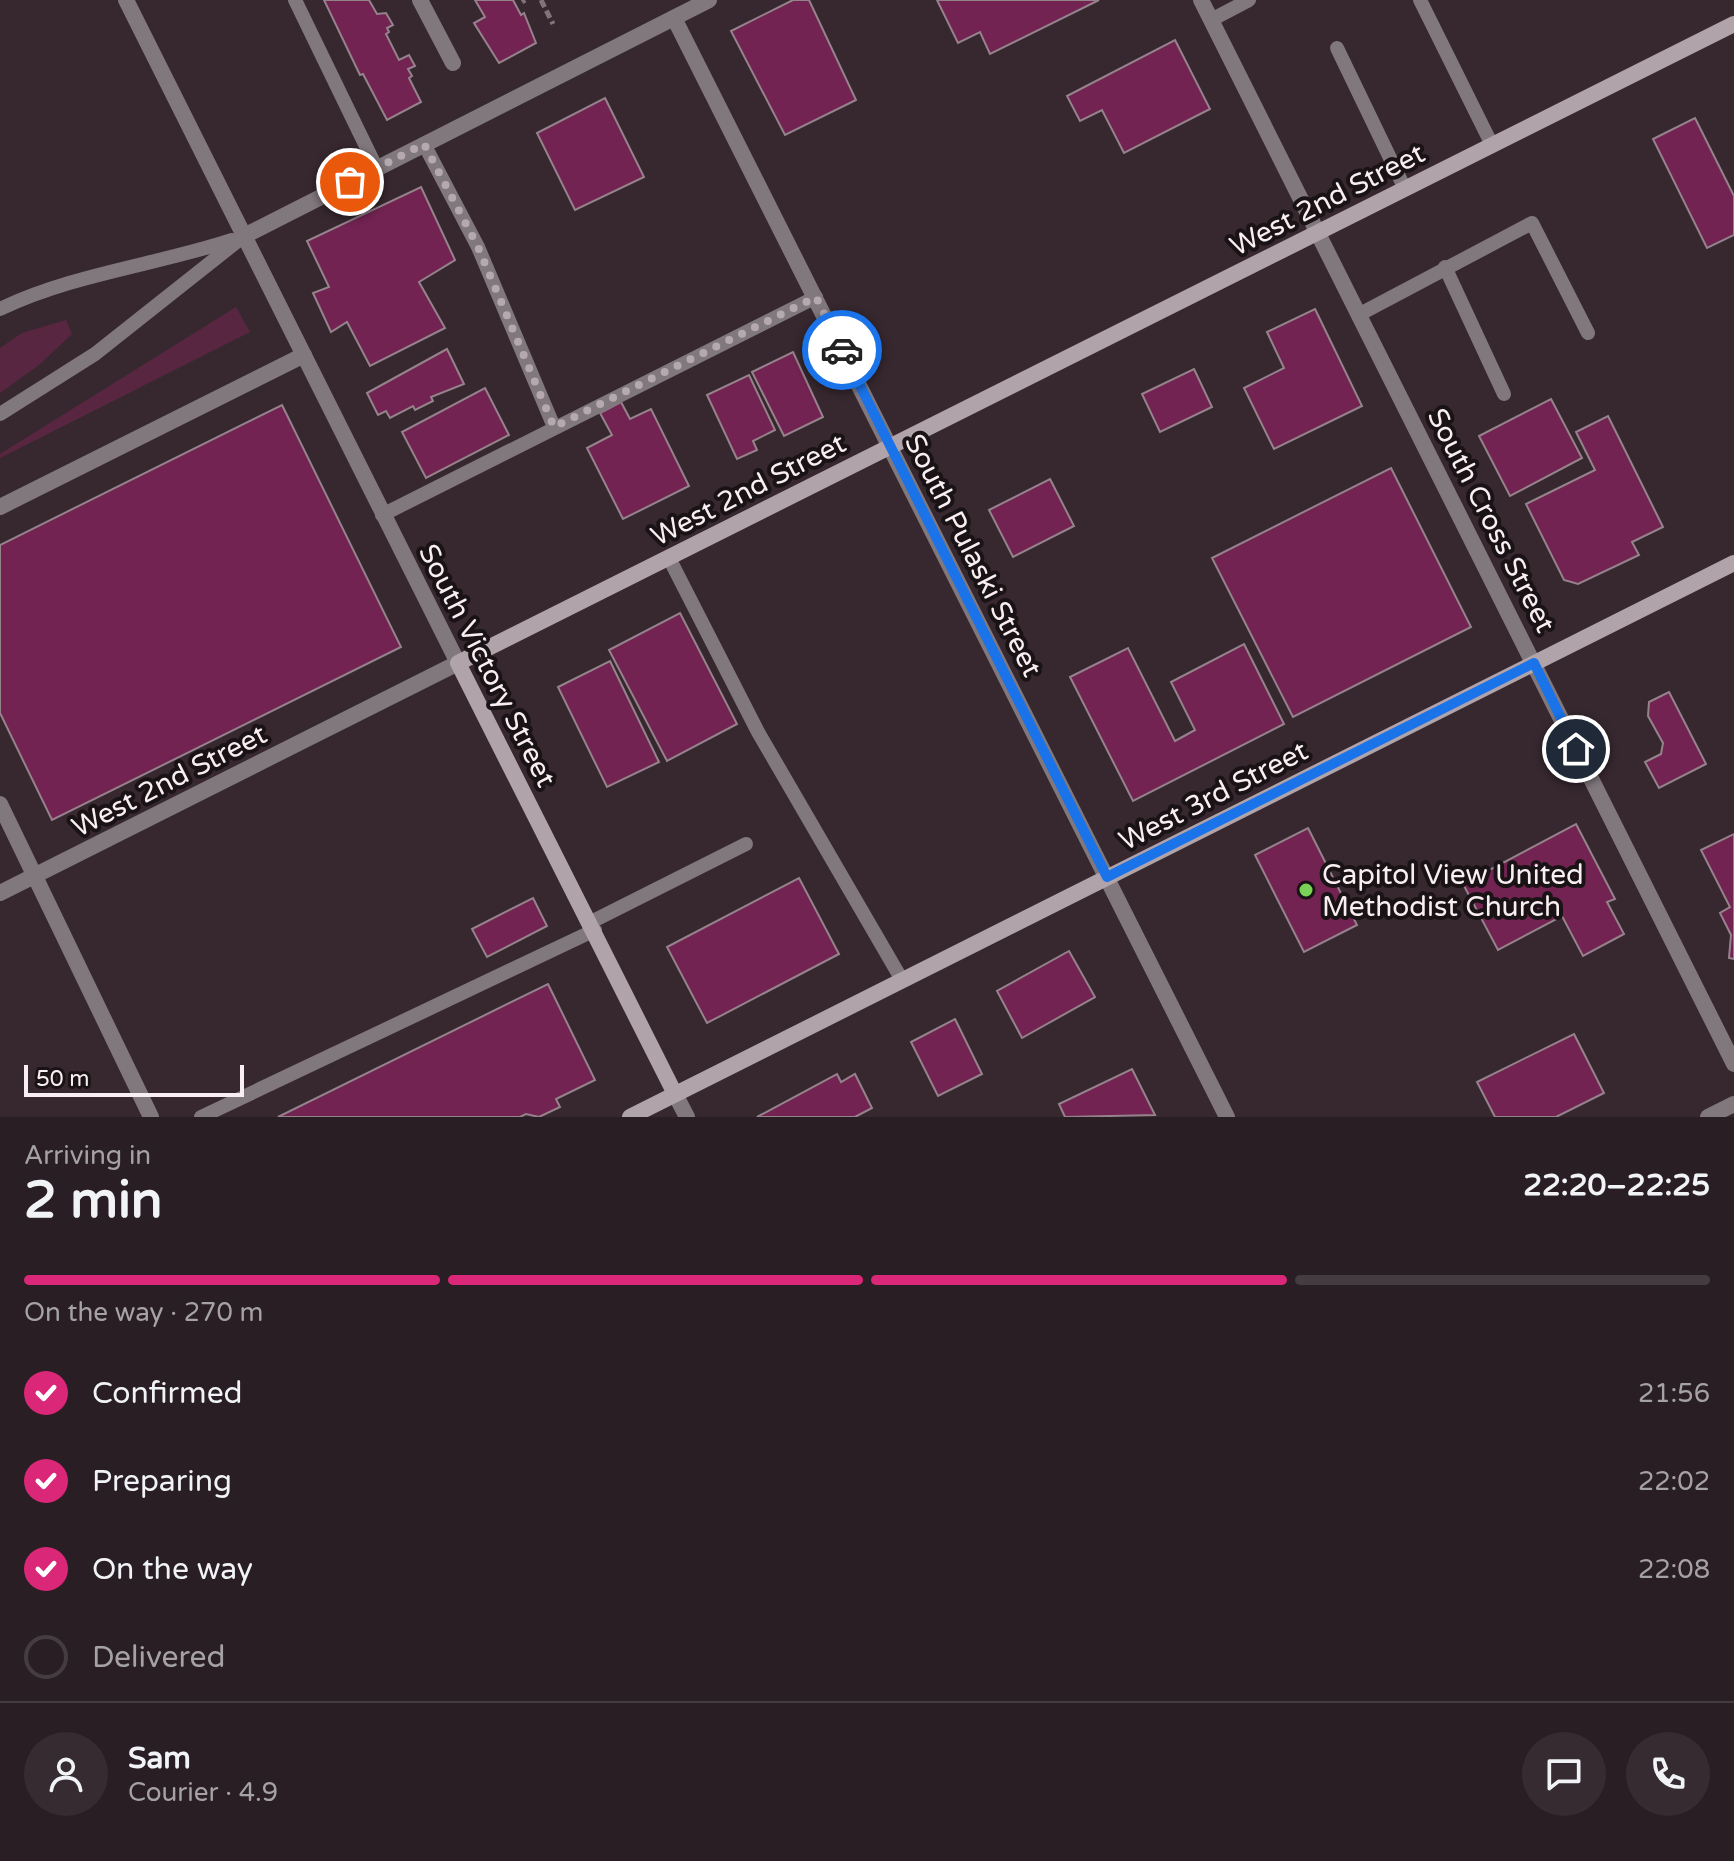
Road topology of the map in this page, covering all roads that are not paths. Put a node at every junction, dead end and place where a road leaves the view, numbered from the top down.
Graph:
1 (126, 0) edge
2 (295, 0) edge
3 (420, 0) edge
4 (709, 0) edge
5 (1201, 0) edge
6 (1249, 0) edge
7 (1420, 0) edge
8 (674, 18) junction
9 (1211, 20) junction
10 (1734, 24) edge
11 (1337, 48) dead end
12 (453, 63) dead end
13 (424, 144) junction
14 (1492, 145) junction
15 (377, 169) junction
16 (1405, 189) junction
17 (1318, 232) junction
18 (244, 236) junction
19 (1445, 267) junction
20 (816, 297) junction
21 (0, 309) edge
22 (1360, 314) junction
23 (1588, 333) dead end
24 (304, 355) junction
25 (1504, 394) dead end
26 (0, 414) edge
27 (554, 427) junction
28 (890, 447) junction
29 (0, 507) edge
30 (382, 515) junction
31 (669, 558) junction
32 (1734, 563) edge
33 (458, 663) junction
34 (1534, 663) junction
35 (0, 804) edge
36 (746, 844) dead end
37 (36, 875) junction
38 (1107, 877) junction
39 (0, 893) edge
40 (593, 926) junction
41 (902, 980) junction
42 (1734, 1064) edge
43 (675, 1094) junction
44 (1734, 1104) edge
45 (151, 1117) edge
46 (201, 1117) edge
47 (630, 1117) edge
48 (687, 1117) edge
49 (1227, 1117) edge
50 (1708, 1117) edge

1 - 18 street, South Victory Street
2 - 15 lane
3 - 12 street
4 - 8 street
5 - 9 street, South Cross Street
6 - 9 lane
7 - 14 lane
8 - 13 street
8 - 20 street, South Pulaski Street
9 - 17 street, South Cross Street
10 - 14 main road, West 2nd Street
11 - 16 lane
13 - 15 street
13 - 27 lane
14 - 16 main road, West 2nd Street
15 - 18 street
16 - 17 main road, West 2nd Street
17 - 22 street, South Cross Street
17 - 28 main road, West 2nd Street
18 - 21 lane
18 - 24 street, South Victory Street
18 - 26 lane
19 - 22 lane
19 - 23 lane
19 - 25 lane
20 - 27 lane
20 - 28 street, South Pulaski Street
22 - 34 street, South Cross Street
24 - 29 street
24 - 30 street, South Victory Street
27 - 30 lane
28 - 31 main road, West 2nd Street
28 - 38 street, South Pulaski Street
30 - 33 street, South Victory Street
31 - 33 main road, West 2nd Street
31 - 41 lane
32 - 34 main road, West 3rd Street
33 - 37 street, West 2nd Street
33 - 40 main road, South Victory Street
34 - 38 main road, West 3rd Street
34 - 42 street, South Cross Street
35 - 37 street
36 - 40 lane
37 - 39 street, West 2nd Street
37 - 45 street
38 - 41 main road, West 3rd Street
38 - 49 street, South Pulaski Street
40 - 43 main road, South Victory Street
40 - 46 lane
41 - 43 main road, West 3rd Street
43 - 47 main road, West 3rd Street
43 - 48 street, South Victory Street
44 - 50 street

